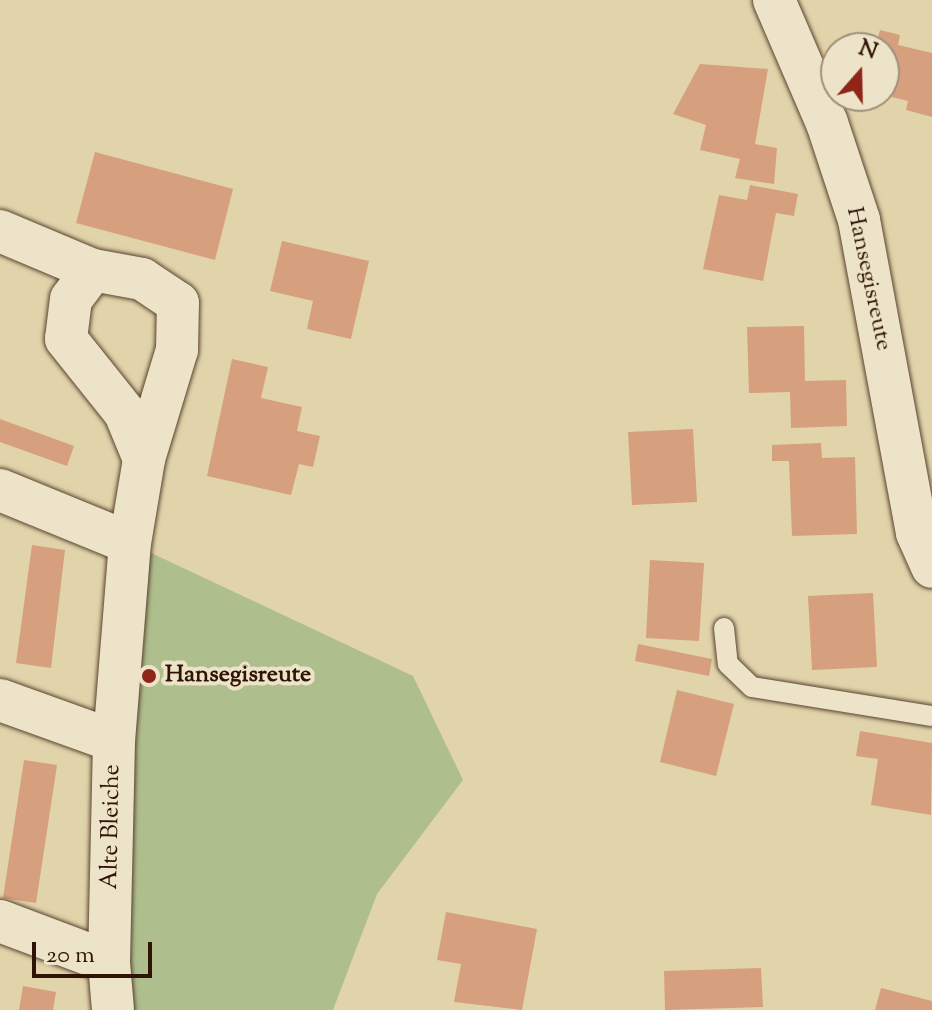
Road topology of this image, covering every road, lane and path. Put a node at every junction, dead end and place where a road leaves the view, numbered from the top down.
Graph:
1 (774, 0) edge
2 (0, 231) edge
3 (93, 270) junction
4 (144, 459) junction
5 (0, 490) edge
6 (130, 543) junction
7 (932, 567) edge
8 (724, 628) dead end
9 (0, 700) edge
10 (932, 716) edge
11 (114, 741) junction
12 (0, 921) edge
13 (109, 962) junction
14 (113, 1010) edge

1 - 7 street, Hansegisreute
2 - 3 street, Alte Bleiche
3 - 4 street
3 - 4 street, Alte Bleiche
4 - 6 street, Alte Bleiche
5 - 6 street
6 - 11 street, Alte Bleiche
8 - 10 lane
9 - 11 street, Alte Bleiche
11 - 13 street, Alte Bleiche
12 - 13 street
13 - 14 street, Alte Bleiche

